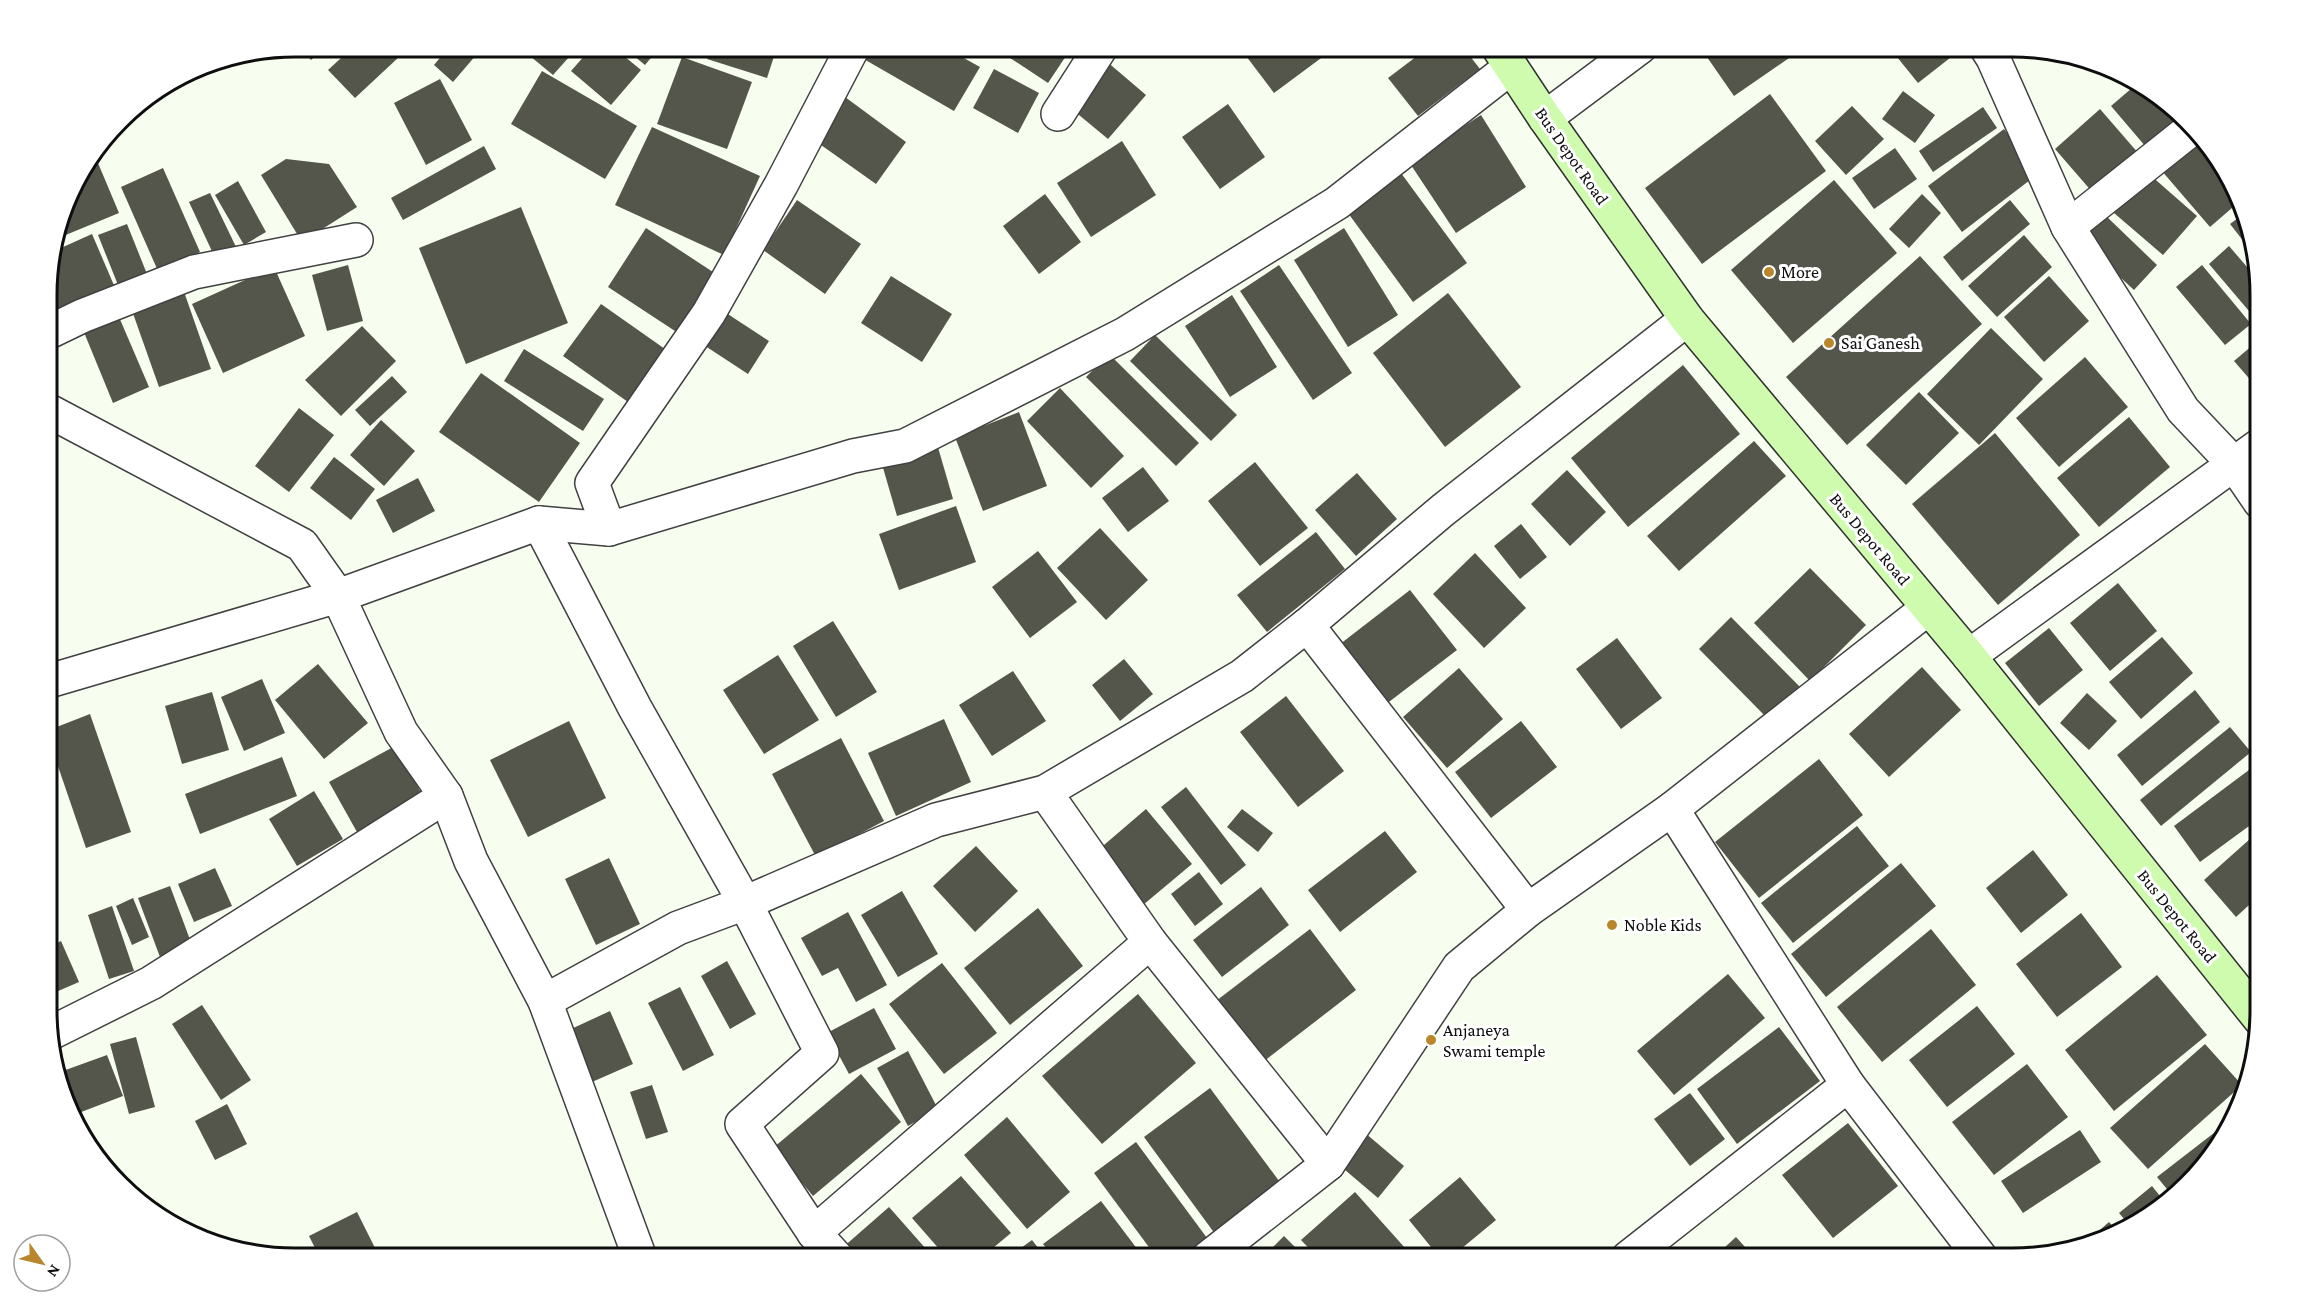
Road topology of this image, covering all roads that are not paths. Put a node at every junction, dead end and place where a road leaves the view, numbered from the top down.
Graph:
1 (847, 57) edge
2 (1094, 57) edge
3 (1505, 57) edge
4 (1625, 57) edge
5 (1992, 57) edge
6 (1058, 114) dead end
7 (1545, 118) junction
8 (2186, 133) edge
9 (2068, 227) junction
10 (356, 240) dead end
11 (1687, 319) junction
12 (57, 328) edge
13 (57, 415) edge
14 (2250, 452) edge
15 (2234, 464) junction
16 (2250, 487) edge
17 (539, 523) junction
18 (609, 529) junction
19 (338, 596) junction
20 (1928, 608) junction
21 (1307, 625) junction
22 (1969, 656) junction
23 (57, 679) edge
24 (1045, 792) junction
25 (446, 796) junction
26 (1672, 809) junction
27 (745, 903) junction
28 (1528, 910) junction
29 (1150, 942) junction
30 (545, 1001) junction
31 (2250, 1006) edge
32 (58, 1029) edge
33 (1848, 1085) junction
34 (1328, 1164) junction
35 (814, 1233) junction
36 (636, 1248) edge
37 (828, 1248) edge
38 (1221, 1248) edge
39 (1641, 1248) edge
40 (1973, 1248) edge

1 - 18 street
2 - 6 street
3 - 7 street, Bus Depot Road
3 - 18 street
4 - 7 street
5 - 9 street
7 - 11 street, Bus Depot Road
8 - 9 street
9 - 15 street
10 - 12 street
11 - 20 street, Bus Depot Road
11 - 21 street
13 - 19 street
14 - 15 street
15 - 16 street
15 - 22 street
17 - 18 street
17 - 19 street
17 - 27 street
19 - 23 street
19 - 25 street
20 - 22 street, Bus Depot Road
20 - 26 street
21 - 24 street
21 - 28 street
22 - 31 street, Bus Depot Road
24 - 27 street
24 - 29 street
25 - 30 street
25 - 32 street
26 - 28 street
26 - 33 street
27 - 30 street
27 - 35 street
28 - 34 street
29 - 34 street
29 - 35 street
30 - 36 street
33 - 39 street
33 - 40 street
34 - 38 street
35 - 37 street

